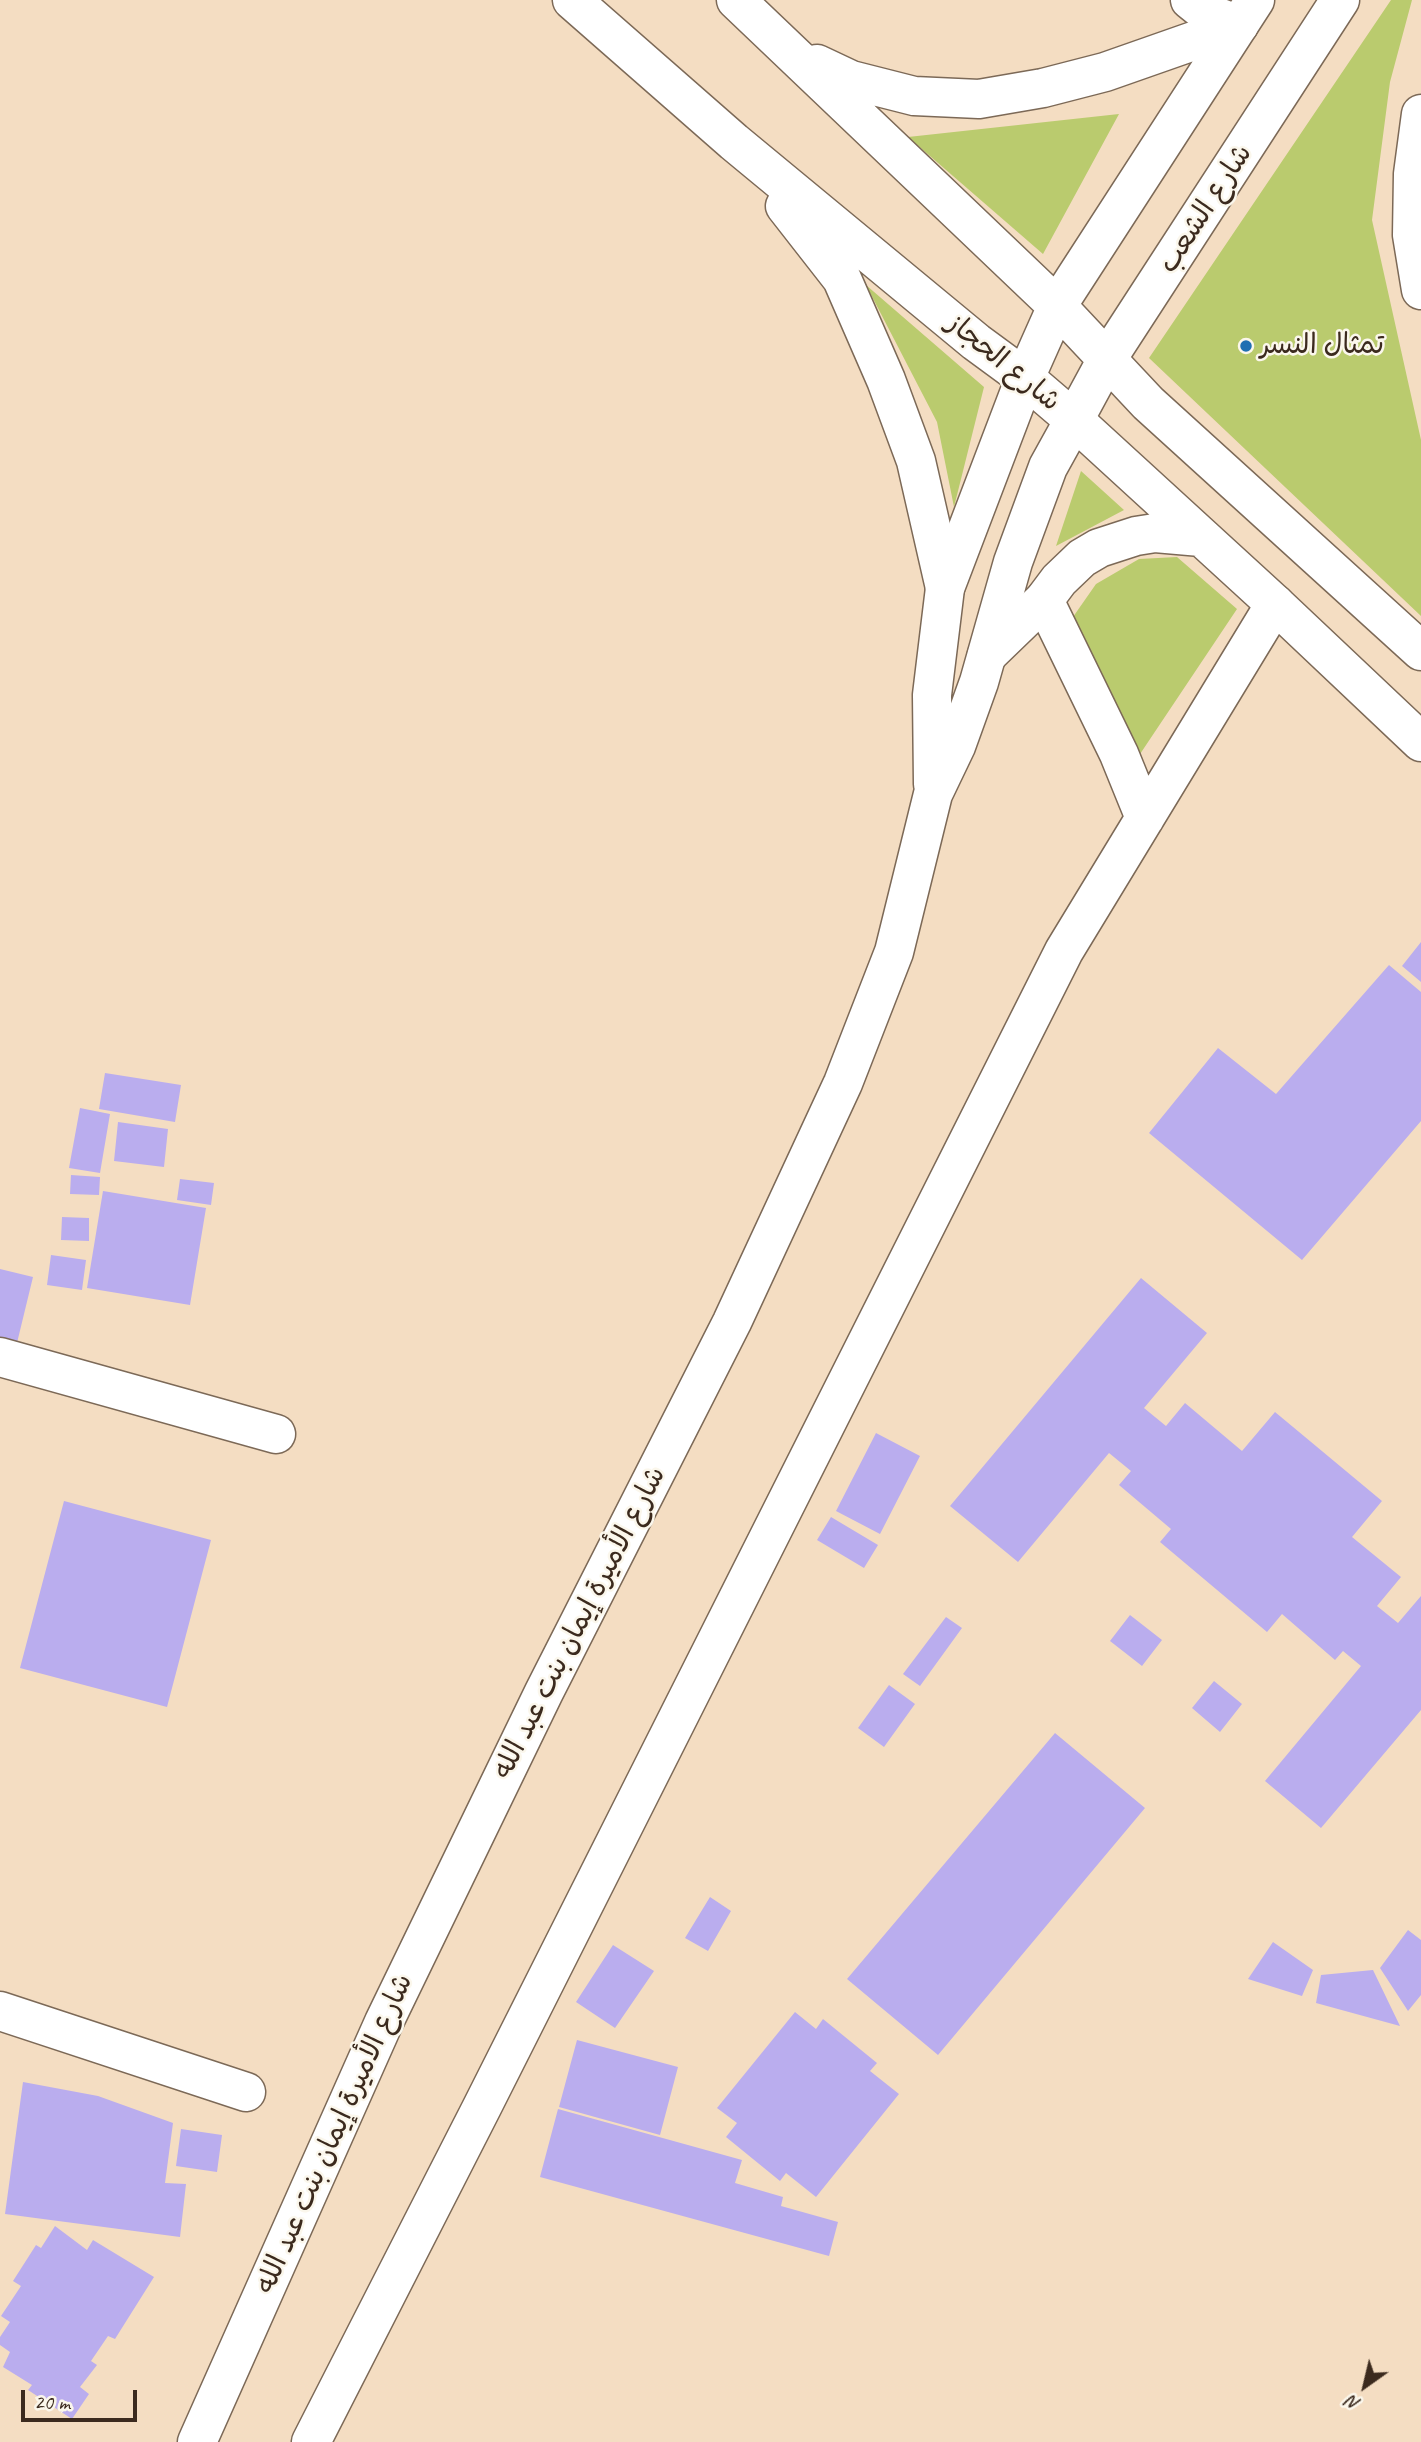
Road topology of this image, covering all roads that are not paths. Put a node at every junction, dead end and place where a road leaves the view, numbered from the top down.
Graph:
1 (572, 0) edge
2 (736, 0) edge
3 (1190, 0) edge
4 (1340, 0) edge
5 (1247, 12) edge
6 (792, 52) junction
7 (1421, 114) edge
8 (734, 142) junction
9 (1421, 290) edge
10 (1057, 306) junction
11 (1107, 359) junction
12 (1025, 378) junction
13 (1074, 420) junction
14 (1201, 537) junction
15 (945, 588) junction
16 (1044, 600) junction
17 (1275, 604) junction
18 (1421, 651) edge
19 (987, 656) junction
20 (1421, 743) edge
21 (933, 794) junction
22 (1145, 818) junction
23 (0, 1357) edge
24 (276, 1434) dead end
25 (0, 2011) edge
26 (246, 2092) dead end
27 (197, 2442) edge
28 (311, 2442) edge

1 - 8 street, شارع الحجاز
2 - 6 street
3 - 5 street
4 - 11 street, شارع الشعب
5 - 6 street
5 - 10 street
6 - 10 street
7 - 9 street
8 - 12 street, شارع الحجاز
8 - 15 street
10 - 11 street
10 - 12 street
11 - 13 street, شارع الشعب
11 - 18 street
12 - 13 street, شارع الحجاز
12 - 15 street, شارع الأميرة إيمان بنت عبد الله
13 - 14 street, شارع الحجاز
13 - 19 street, شارع الأميرة إيمان بنت عبد الله
14 - 16 street
14 - 17 street, شارع الحجاز
15 - 21 street, شارع الأميرة إيمان بنت عبد الله
16 - 19 street
16 - 22 street
17 - 20 street, شارع الحجاز
17 - 22 street
19 - 21 street, شارع الأميرة إيمان بنت عبد الله
21 - 27 street, شارع الأميرة إيمان بنت عبد الله
22 - 28 street
23 - 24 street
25 - 26 street

